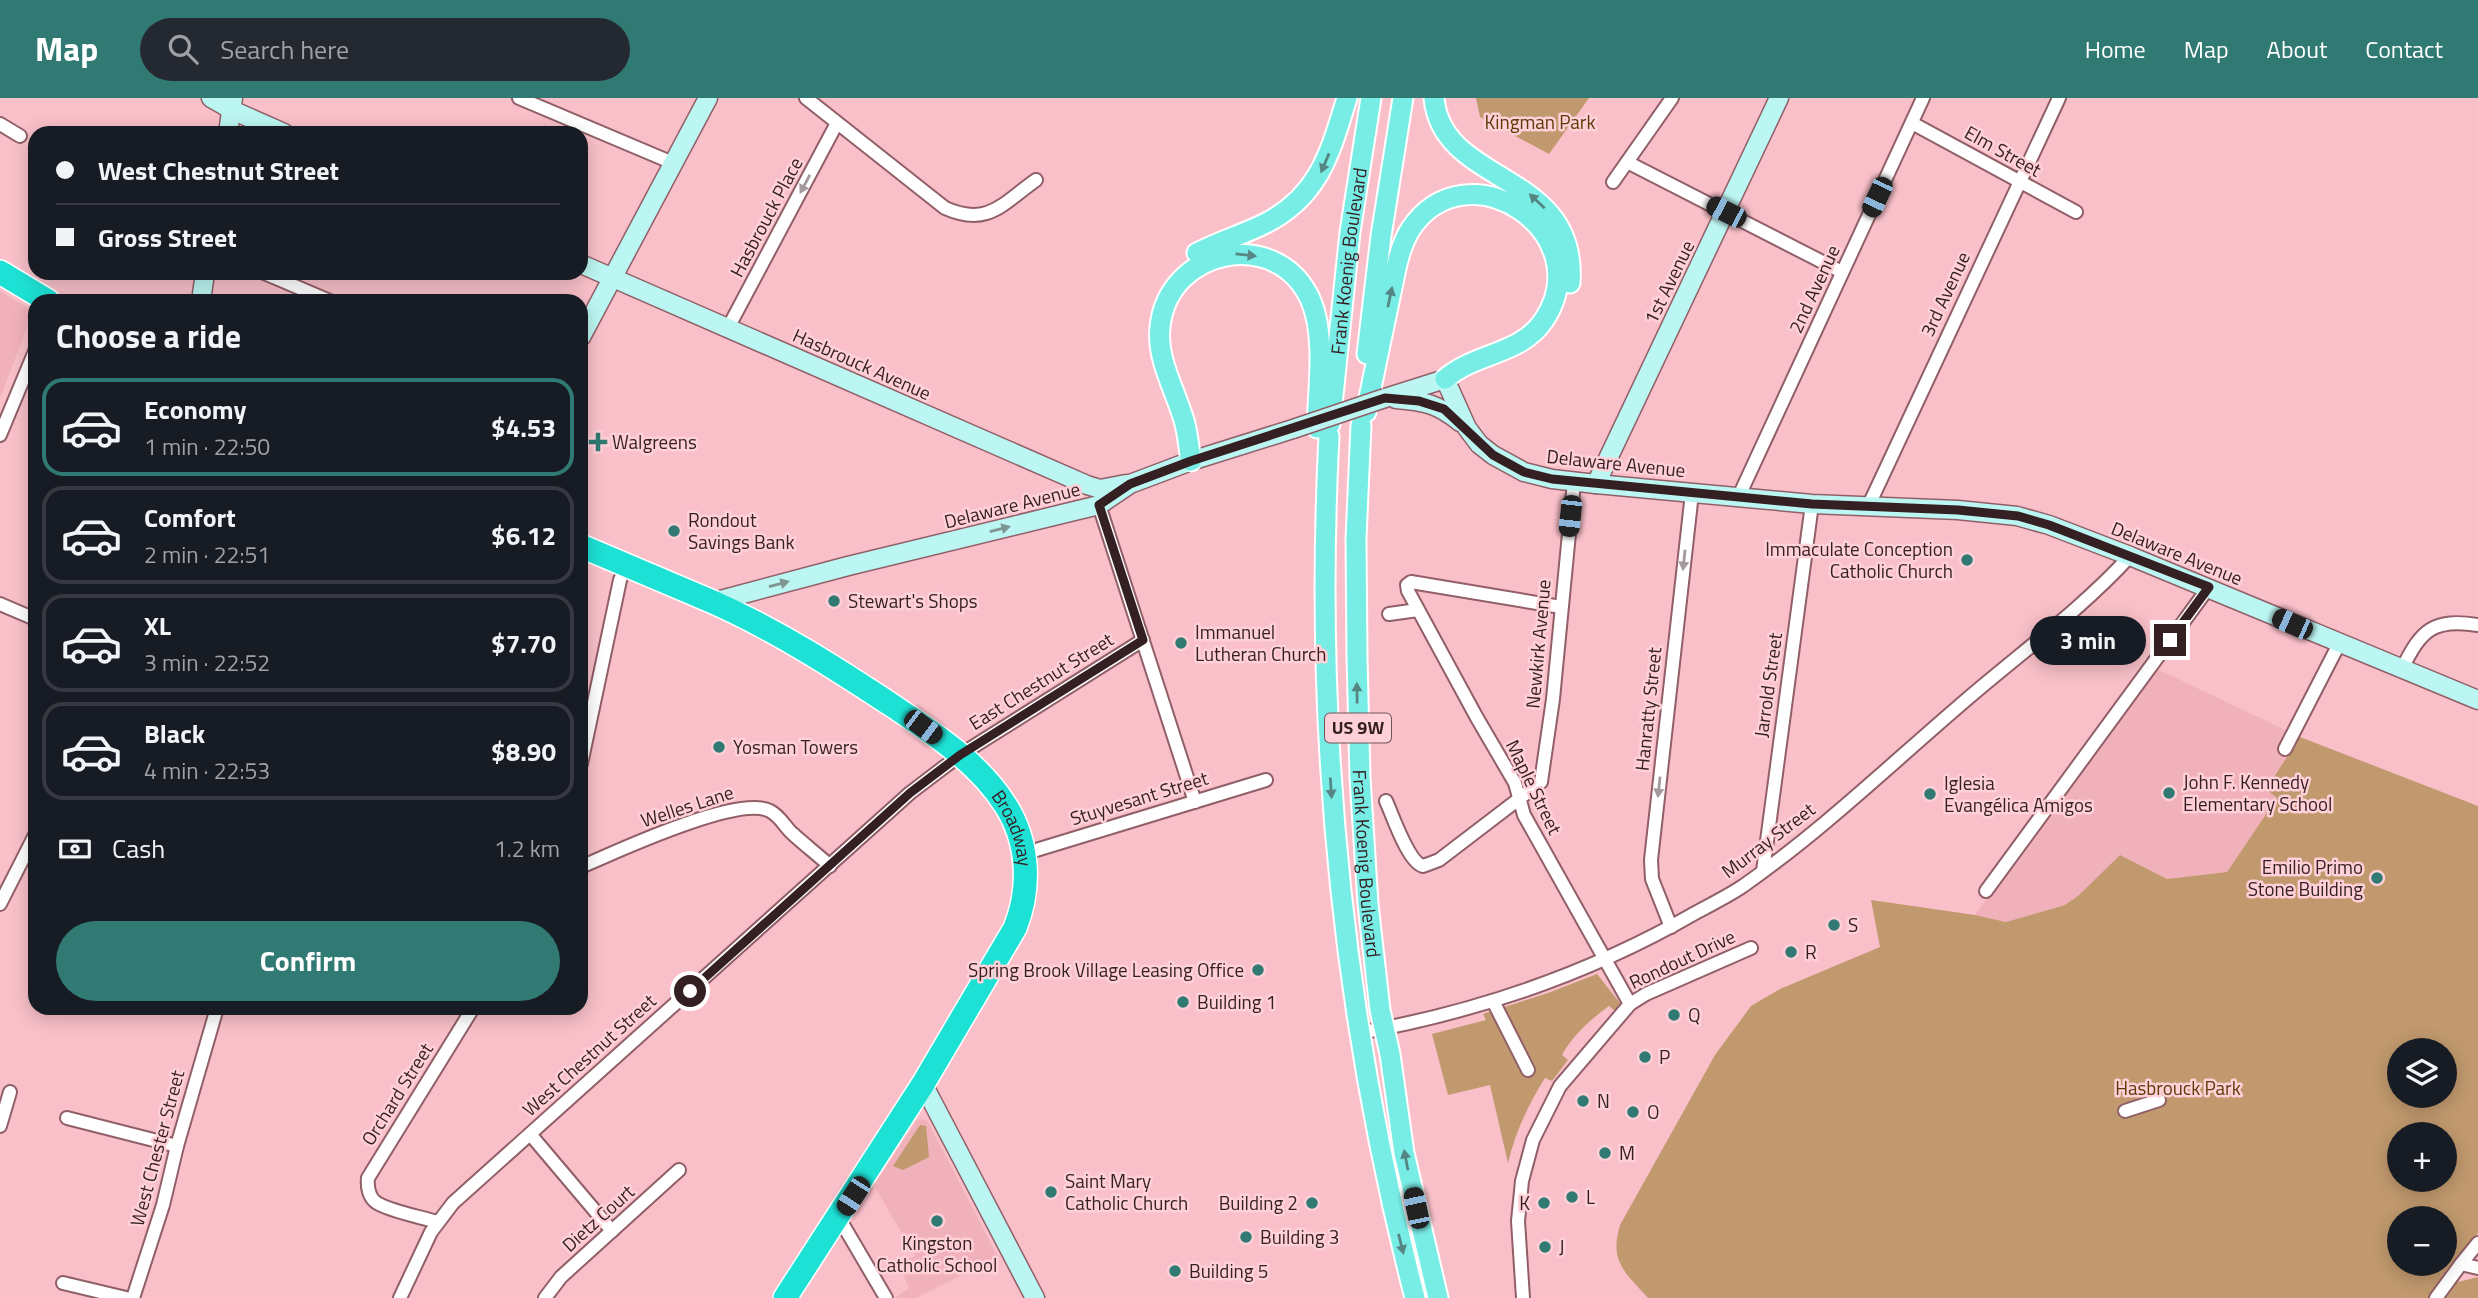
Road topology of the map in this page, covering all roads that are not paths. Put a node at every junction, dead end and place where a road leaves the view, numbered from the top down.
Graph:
1 (211, 98) edge
2 (519, 98) edge
3 (708, 98) edge
4 (806, 98) edge
5 (1347, 98) edge
6 (1371, 98) edge
7 (1403, 98) edge
8 (1434, 98) edge
9 (1672, 98) edge
10 (1779, 98) edge
11 (1923, 98) edge
12 (2059, 98) edge
13 (233, 104) edge
14 (837, 123) junction
15 (1912, 123) junction
16 (0, 124) edge
17 (229, 126) edge
18 (272, 126) edge
19 (585, 126) edge
20 (588, 127) edge
21 (20, 136) dead end
22 (1627, 162) junction
23 (673, 163) junction
24 (1036, 180) dead end
25 (1613, 182) dead end
26 (2019, 182) junction
27 (1726, 212) junction
28 (2077, 212) dead end
29 (588, 267) edge
30 (0, 272) edge
31 (1842, 272) junction
32 (614, 278) junction
33 (280, 280) edge
34 (36, 294) edge
35 (314, 294) edge
36 (588, 324) edge
37 (729, 328) junction
38 (28, 368) edge
39 (1445, 379) junction
40 (1385, 398) junction
41 (1363, 424) junction
42 (1467, 428) junction
43 (1323, 432) junction
44 (0, 435) edge
45 (1191, 461) junction
46 (1574, 482) junction
47 (1130, 484) junction
48 (1596, 484) junction
49 (1692, 493) junction
50 (1739, 496) junction
51 (1812, 504) junction
52 (1099, 505) junction
53 (1868, 507) junction
54 (588, 549) edge
55 (2130, 556) junction
56 (626, 566) junction
57 (2209, 587) junction
58 (713, 602) junction
59 (0, 604) edge
60 (1561, 607) junction
61 (1418, 610) junction
62 (1389, 614) dead end
63 (28, 616) edge
64 (2478, 625) edge
65 (1143, 640) junction
66 (2339, 644) junction
67 (2402, 669) junction
68 (2478, 700) edge
69 (588, 731) edge
70 (2285, 749) dead end
71 (960, 755) junction
72 (1266, 780) dead end
73 (1520, 800) junction
74 (1386, 801) dead end
75 (1195, 802) junction
76 (28, 849) edge
77 (1023, 854) junction
78 (588, 864) edge
79 (830, 866) junction
80 (1763, 871) junction
81 (1986, 891) dead end
82 (0, 904) edge
83 (1671, 928) junction
84 (1751, 948) dead end
85 (1604, 959) junction
86 (1493, 1001) junction
87 (1629, 1004) junction
88 (215, 1015) edge
89 (469, 1015) edge
90 (1385, 1029) junction
91 (1359, 1033) junction
92 (1528, 1070) dead end
93 (923, 1084) junction
94 (10, 1092) dead end
95 (2159, 1100) dead end
96 (2125, 1111) dead end
97 (67, 1118) dead end
98 (0, 1126) edge
99 (530, 1134) junction
100 (177, 1146) junction
101 (679, 1170) dead end
102 (838, 1218) junction
103 (437, 1222) junction
104 (612, 1231) junction
105 (2478, 1243) edge
106 (2461, 1264) junction
107 (2478, 1268) edge
108 (63, 1283) dead end
109 (1033, 1297) edge
110 (126, 1298) edge
111 (133, 1298) edge
112 (400, 1298) edge
113 (545, 1298) edge
114 (785, 1298) edge
115 (886, 1298) edge
116 (1415, 1298) edge
117 (1438, 1298) edge
118 (1523, 1298) edge
119 (2437, 1298) edge

1 - 13 street
2 - 19 street
3 - 23 street
4 - 14 street
5 -> 45 main road
6 - 43 main road, Frank Koenig Boulevard / US 9W
7 - 41 main road, Frank Koenig Boulevard / US 9W
39 -> 8 main road
9 - 22 street
10 - 27 street, 1st Avenue
11 - 15 street, 2nd Avenue
12 - 26 street, 3rd Avenue
13 - 17 street
13 - 18 street
14 - 24 street
14 -> 37 street, Hasbrouck Place
15 - 26 street, Elm Street
15 - 31 street, 2nd Avenue
16 - 21 street
20 - 23 street
22 - 25 street
22 - 27 street
23 - 32 street
26 - 28 street, Elm Street
26 - 53 street, 3rd Avenue
27 - 31 street
27 - 48 street, 1st Avenue
29 - 32 street, Hasbrouck Avenue
30 - 34 highway
31 - 50 street, 2nd Avenue
32 - 36 street
32 - 37 street, Hasbrouck Avenue
33 - 35 street
37 - 47 street, Hasbrouck Avenue
38 - 44 street
39 - 40 street, Delaware Avenue
41 -> 39 main road
39 - 42 street, Delaware Avenue
40 - 42 street
40 - 45 street, Delaware Avenue, bridge
90 -> 41 main road, Frank Koenig Boulevard / US 9W
42 - 46 street, Delaware Avenue
45 -> 43 main road
43 -> 91 main road, Frank Koenig Boulevard / US 9W
45 - 47 street, Delaware Avenue
46 - 48 street, Delaware Avenue
46 - 60 street, Newkirk Avenue
47 - 52 street, Delaware Avenue
48 - 49 street, Delaware Avenue
49 - 50 street, Delaware Avenue
49 -> 83 street, Hanratty Street
50 - 51 street, Delaware Avenue
51 - 53 street, Delaware Avenue
51 - 80 street, Jarrold Street
58 -> 52 street, Delaware Avenue
52 - 65 street
53 - 55 street, Delaware Avenue
54 - 56 highway, Broadway
55 - 57 street, Delaware Avenue
55 - 80 street, Murray Street
56 - 58 highway, Broadway
56 - 69 street
57 - 66 street, Delaware Avenue
57 - 81 street
58 - 71 highway, Broadway
59 - 63 street
60 - 61 street, Maple Street
60 - 73 street, Newkirk Avenue
61 - 62 street
61 - 73 street, Maple Street
64 - 67 street
65 - 71 street, East Chestnut Street
65 - 75 street
66 - 67 street, Delaware Avenue
66 - 70 street
67 - 68 street, Delaware Avenue
71 - 77 highway, Broadway
71 - 79 street, West Chestnut Street
72 - 75 street, Stuyvesant Street
73 - 74 street, Newkirk Avenue
73 - 85 street, Maple Street
75 - 77 street, Stuyvesant Street
76 - 82 street
77 - 93 highway, Broadway
78 - 79 street, Welles Lane
79 - 99 street, West Chestnut Street
80 - 83 street, Murray Street
83 - 85 street, Murray Street
84 - 87 street, Rondout Drive
85 - 86 street, Murray Street
85 - 87 street, Rondout Drive
86 - 90 street, Murray Street
86 - 92 street
87 - 118 street, Rondout Drive
88 - 100 street, West Chester Street
89 - 103 street, Orchard Street
90 - 91 street, Murray Street
117 -> 90 main road, Frank Koenig Boulevard / US 9W
91 -> 116 main road, Frank Koenig Boulevard / US 9W
93 - 102 highway, Broadway
93 - 109 street
94 - 98 street
95 - 96 street
97 - 100 street
99 - 103 street, West Chestnut Street
99 - 104 street
100 - 111 street, West Chester Street
101 - 104 street, Dietz Court
102 - 114 highway, Broadway
102 - 115 street
103 - 112 street, West Chestnut Street
104 - 113 street, Dietz Court
105 - 106 street
106 - 107 street
106 - 119 street
108 - 110 street

